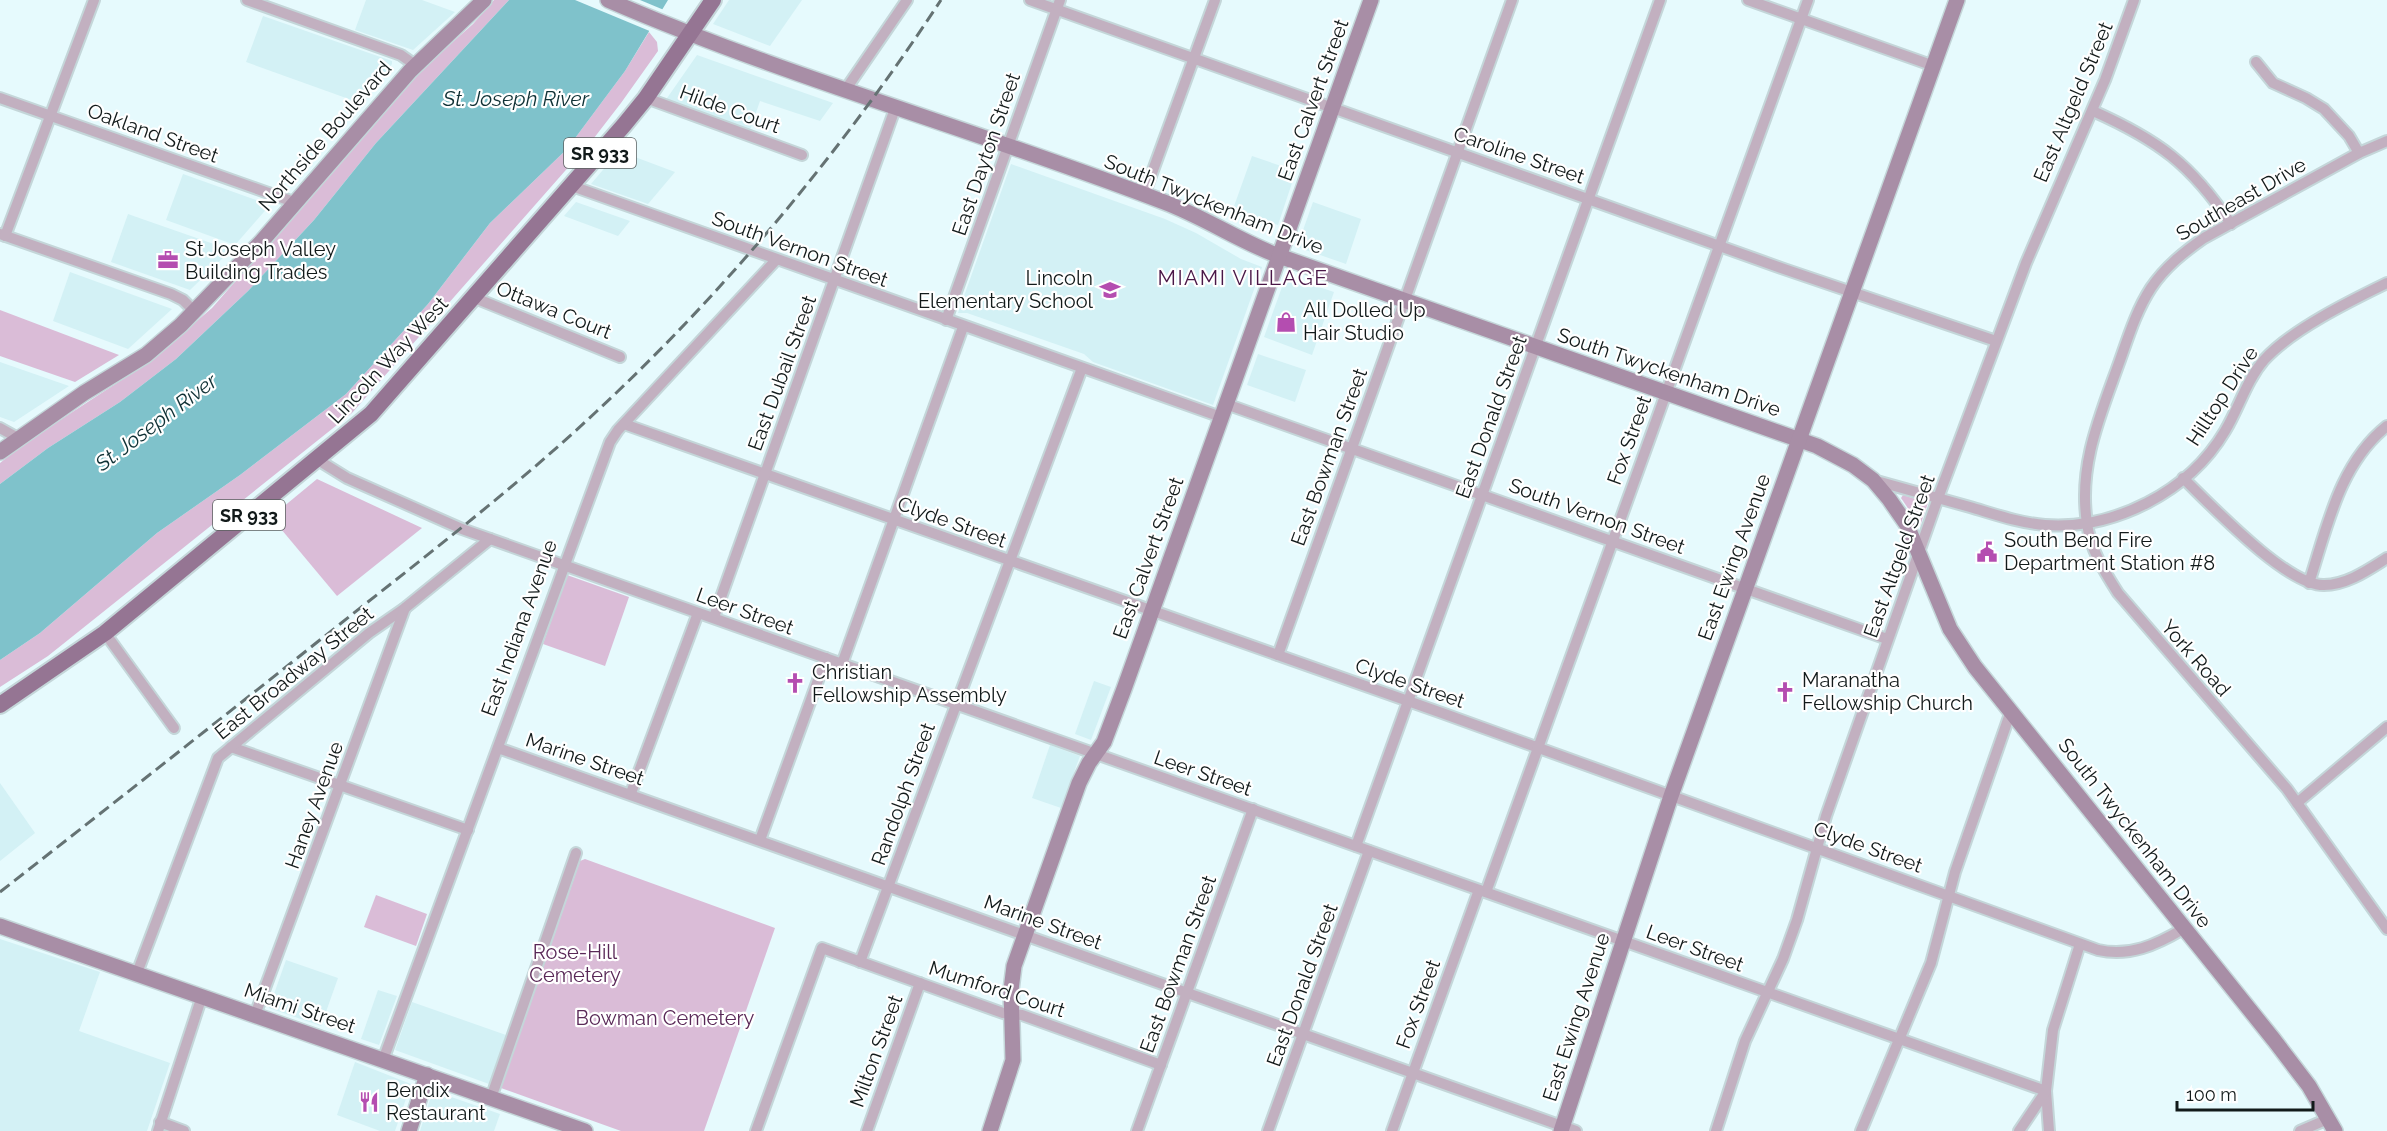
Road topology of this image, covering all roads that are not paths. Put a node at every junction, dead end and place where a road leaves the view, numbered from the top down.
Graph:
1 (94, 0) edge
2 (248, 0) edge
3 (484, 0) edge
4 (608, 0) edge
5 (713, 0) edge
6 (907, 0) edge
7 (1030, 0) edge
8 (1215, 0) edge
9 (1371, 0) edge
10 (1512, 0) edge
11 (1660, 0) edge
12 (1748, 0) edge
13 (1808, 0) edge
14 (1957, 0) edge
15 (2134, 0) edge
16 (1059, 5) edge
17 (1801, 19) junction
18 (689, 35) junction
19 (1194, 58) junction
20 (2256, 62) dead end
21 (415, 65) junction
22 (1934, 66) junction
23 (846, 89) junction
24 (0, 98) edge
25 (646, 98) junction
26 (896, 106) junction
27 (1332, 108) junction
28 (2093, 111) junction
29 (50, 116) junction
30 (2387, 141) edge
31 (1008, 147) junction
32 (1458, 152) junction
33 (2359, 153) junction
34 (802, 155) dead end
35 (572, 186) junction
36 (1144, 195) junction
37 (1589, 198) junction
38 (294, 202) junction
39 (2231, 224) junction
40 (2, 235) edge
41 (1719, 246) junction
42 (1279, 256) junction
43 (776, 260) junction
44 (835, 280) junction
45 (2387, 283) edge
46 (1853, 291) junction
47 (475, 298) junction
48 (1405, 300) junction
49 (195, 312) junction
50 (946, 320) junction
51 (963, 327) junction
52 (1996, 341) junction
53 (1535, 347) junction
54 (620, 357) dead end
55 (1082, 368) junction
56 (1665, 393) junction
57 (1224, 411) junction
58 (624, 423) junction
59 (2387, 426) edge
60 (0, 428) edge
61 (18, 438) junction
62 (1798, 440) junction
63 (1352, 448) junction
64 (0, 452) edge
65 (318, 459) junction
66 (765, 474) junction
67 (2183, 478) junction
68 (1873, 480) junction
69 (1482, 495) junction
70 (1938, 498) junction
71 (894, 520) junction
72 (2086, 523) junction
73 (490, 539) junction
74 (1612, 541) junction
75 (1919, 552) junction
76 (2387, 558) edge
77 (1009, 561) junction
78 (565, 566) junction
79 (2310, 583) junction
80 (1745, 588) junction
81 (405, 608) junction
82 (1151, 611) junction
83 (698, 613) junction
84 (714, 617) junction
85 (105, 633) junction
86 (1887, 639) junction
87 (1278, 655) junction
88 (826, 658) junction
89 (842, 664) junction
90 (1408, 702) junction
91 (956, 704) junction
92 (0, 705) edge
93 (2011, 711) junction
94 (2387, 727) edge
95 (174, 728) dead end
96 (231, 747) junction
97 (498, 748) junction
98 (1538, 748) junction
99 (1096, 754) junction
100 (340, 786) junction
101 (631, 794) junction
102 (1671, 796) junction
103 (2297, 803) junction
104 (1253, 809) junction
105 (468, 830) junction
106 (760, 840) junction
107 (1356, 846) junction
108 (1817, 847) junction
109 (1369, 851) junction
110 (576, 854) dead end
111 (888, 886) junction
112 (1483, 891) junction
113 (1948, 895) junction
114 (0, 926) edge
115 (2183, 929) junction
116 (2387, 929) edge
117 (1024, 935) junction
118 (1623, 942) junction
119 (2080, 944) junction
120 (860, 962) junction
121 (137, 974) junction
122 (920, 983) junction
123 (1187, 992) junction
124 (1767, 993) junction
125 (202, 996) junction
126 (255, 1015) junction
127 (1013, 1015) junction
128 (1304, 1033) junction
129 (1899, 1040) junction
130 (383, 1060) junction
131 (1161, 1065) junction
132 (1413, 1073) junction
133 (427, 1075) junction
134 (2046, 1091) junction
135 (491, 1098) junction
136 (2331, 1125) edge
137 (159, 1127) edge
138 (1567, 1129) edge
139 (184, 1131) edge
140 (409, 1131) edge
141 (585, 1131) edge
142 (756, 1131) edge
143 (867, 1131) edge
144 (990, 1131) edge
145 (1137, 1131) edge
146 (1268, 1131) edge
147 (1392, 1131) edge
148 (1716, 1131) edge
149 (1861, 1131) edge
150 (2019, 1131) edge
151 (2049, 1131) edge
152 (2300, 1131) edge

1 - 29 street
2 - 21 street
3 - 21 street, Northside Boulevard
4 - 18 street, South Twyckenham Drive
5 - 18 main road, Lincoln Way West / SR 933
6 - 23 street
7 - 16 street, Caroline Street
8 - 19 street
9 - 27 street, East Calvert Street
10 - 32 street, East Bowman Street
11 - 37 street, East Donald Street
12 - 17 street
13 - 17 street, Fox Street
14 - 22 street, East Ewing Avenue
15 - 28 street, East Altgeld Street
16 - 19 street, Caroline Street
16 - 31 street, East Dayton Street
17 - 22 street
17 - 41 street, Fox Street
18 - 23 street, South Twyckenham Drive
18 - 25 main road, Lincoln Way West / SR 933
19 - 27 street, Caroline Street
19 - 36 street
20 - 33 street
21 - 38 street, Northside Boulevard
22 - 46 street, East Ewing Avenue
23 - 26 street, South Twyckenham Drive
24 - 29 street, Oakland Street
25 - 34 street, Hilde Court
25 - 35 main road, Lincoln Way West / SR 933
26 - 31 street, South Twyckenham Drive
26 - 44 street, East Dubail Street
27 - 32 street, Caroline Street
27 - 42 street, East Calvert Street
28 - 39 street
28 - 52 street, East Altgeld Street
29 - 38 street, Oakland Street
29 - 40 street
30 - 33 street, Southeast Drive
31 - 36 street, South Twyckenham Drive
31 - 50 street, East Dayton Street
32 - 37 street, Caroline Street
32 - 48 street, East Bowman Street
33 - 39 street, Southeast Drive
35 - 43 street, South Vernon Street
35 - 47 main road, Lincoln Way West / SR 933
36 - 42 street, South Twyckenham Drive
37 - 41 street, Caroline Street
37 - 53 street, East Donald Street
38 - 49 street, Northside Boulevard
39 - 72 street, Southeast Drive
40 - 49 street
41 - 46 street, Caroline Street
41 - 56 street, Fox Street
42 - 48 street, South Twyckenham Drive
42 - 57 street, East Calvert Street
43 - 44 street, South Vernon Street
43 - 58 street, East Indiana Avenue
44 - 50 street, South Vernon Street
44 - 66 street, East Dubail Street
45 - 67 street, Hilltop Drive
46 - 52 street, Caroline Street
46 - 62 street, East Ewing Avenue
47 - 54 street, Ottawa Court
47 - 65 main road, Lincoln Way West / SR 933
48 - 53 street, South Twyckenham Drive
48 - 63 street, East Bowman Street
49 - 61 street, Northside Boulevard
50 - 51 street, South Vernon Street
51 - 55 street, South Vernon Street
51 - 71 street
52 - 70 street, East Altgeld Street
53 - 56 street, South Twyckenham Drive
53 - 69 street, East Donald Street
55 - 57 street, South Vernon Street
55 - 77 street, Randolph Street
56 - 62 street, South Twyckenham Drive
56 - 74 street, Fox Street
57 - 63 street, South Vernon Street
57 - 82 street, East Calvert Street
58 - 66 street, Clyde Street
58 - 78 street, East Indiana Avenue
59 - 79 street
60 - 61 street
61 - 64 street, Northside Boulevard
62 - 68 street, South Twyckenham Drive
62 - 80 street, East Ewing Avenue
63 - 69 street, South Vernon Street
63 - 87 street, East Bowman Street
65 - 73 street, Leer Street
65 - 85 main road, Lincoln Way West / SR 933
66 - 71 street, Clyde Street
66 - 84 street, East Dubail Street
67 - 72 street, Hilltop Drive
67 - 79 street
68 - 70 street, South Twyckenham Drive
68 - 75 street, South Twyckenham Drive
69 - 74 street, South Vernon Street
69 - 90 street, East Donald Street
70 - 72 street
70 - 75 street, East Altgeld Street
71 - 77 street, Clyde Street
71 - 89 street
72 - 103 street, York Road
73 - 78 street, Leer Street
73 - 81 street, East Broadway Street
74 - 80 street, South Vernon Street
74 - 98 street, Fox Street
75 - 86 street, East Altgeld Street
75 - 93 street, South Twyckenham Drive
76 - 79 street
77 - 82 street, Clyde Street
77 - 91 street, Randolph Street
78 - 83 street, Leer Street
78 - 97 street, East Indiana Avenue
80 - 86 street, South Vernon Street
80 - 102 street, East Ewing Avenue
81 - 96 street, East Broadway Street
81 - 100 street, Haney Avenue
82 - 87 street, Clyde Street
82 - 99 street, East Calvert Street
83 - 84 street, Leer Street
83 - 101 street
84 - 88 street, Leer Street
85 - 92 main road, Lincoln Way West / SR 933
85 - 95 street
86 - 108 street, East Altgeld Street
87 - 90 street, Clyde Street
88 - 89 street, Leer Street
88 - 106 street
89 - 91 street, Leer Street
90 - 98 street, Clyde Street
90 - 107 street, East Donald Street
91 - 99 street, Leer Street
91 - 111 street, Randolph Street
93 - 113 street
93 - 115 street, South Twyckenham Drive
94 - 103 street
96 - 100 street
96 - 121 street, East Broadway Street
97 - 101 street, Marine Street
97 - 105 street, East Indiana Avenue
98 - 102 street, Clyde Street
98 - 112 street, Fox Street
99 - 104 street, Leer Street
99 - 117 street, East Calvert Street
100 - 105 street
100 - 126 street, Haney Avenue
101 - 106 street, Marine Street
102 - 108 street, Clyde Street
102 - 118 street, East Ewing Avenue
103 - 116 street, York Road
104 - 107 street, Leer Street
104 - 123 street, East Bowman Street
105 - 130 street, East Indiana Avenue
106 - 111 street, Marine Street
107 - 109 street, Leer Street
108 - 113 street, Clyde Street
108 - 124 street, East Altgeld Street
109 - 112 street, Leer Street
109 - 128 street, East Donald Street
110 - 135 street
111 - 117 street, Marine Street
111 - 120 street, Randolph Street
112 - 118 street, Leer Street
112 - 132 street, Fox Street
113 - 119 street, Clyde Street
113 - 129 street
114 - 121 street, Miami Street
115 - 119 street, Clyde Street
115 - 136 street, South Twyckenham Drive
117 - 123 street, Marine Street
117 - 127 street, East Calvert Street
118 - 124 street, Leer Street
118 - 138 street, East Ewing Avenue
119 - 134 street
120 - 122 street, Mumford Court
120 - 142 street, Mumford Court
121 - 125 street, Miami Street
122 - 127 street, Mumford Court
122 - 143 street, Milton Street
123 - 128 street, Marine Street
123 - 131 street, East Bowman Street
124 - 129 street, Leer Street
124 - 148 street, East Altgeld Street
125 - 126 street, Miami Street
125 - 137 street
126 - 130 street, Miami Street
127 - 131 street, Mumford Court
127 - 144 street, East Calvert Street
128 - 132 street, Marine Street
128 - 146 street, East Donald Street
129 - 134 street, Leer Street
129 - 149 street
130 - 133 street, Miami Street
131 - 145 street, East Bowman Street
132 - 138 street, Marine Street
132 - 147 street, Fox Street
133 - 135 street, Miami Street
133 - 140 street
134 - 150 street
134 - 151 street
135 - 141 street, Miami Street
136 - 152 street
137 - 139 street

